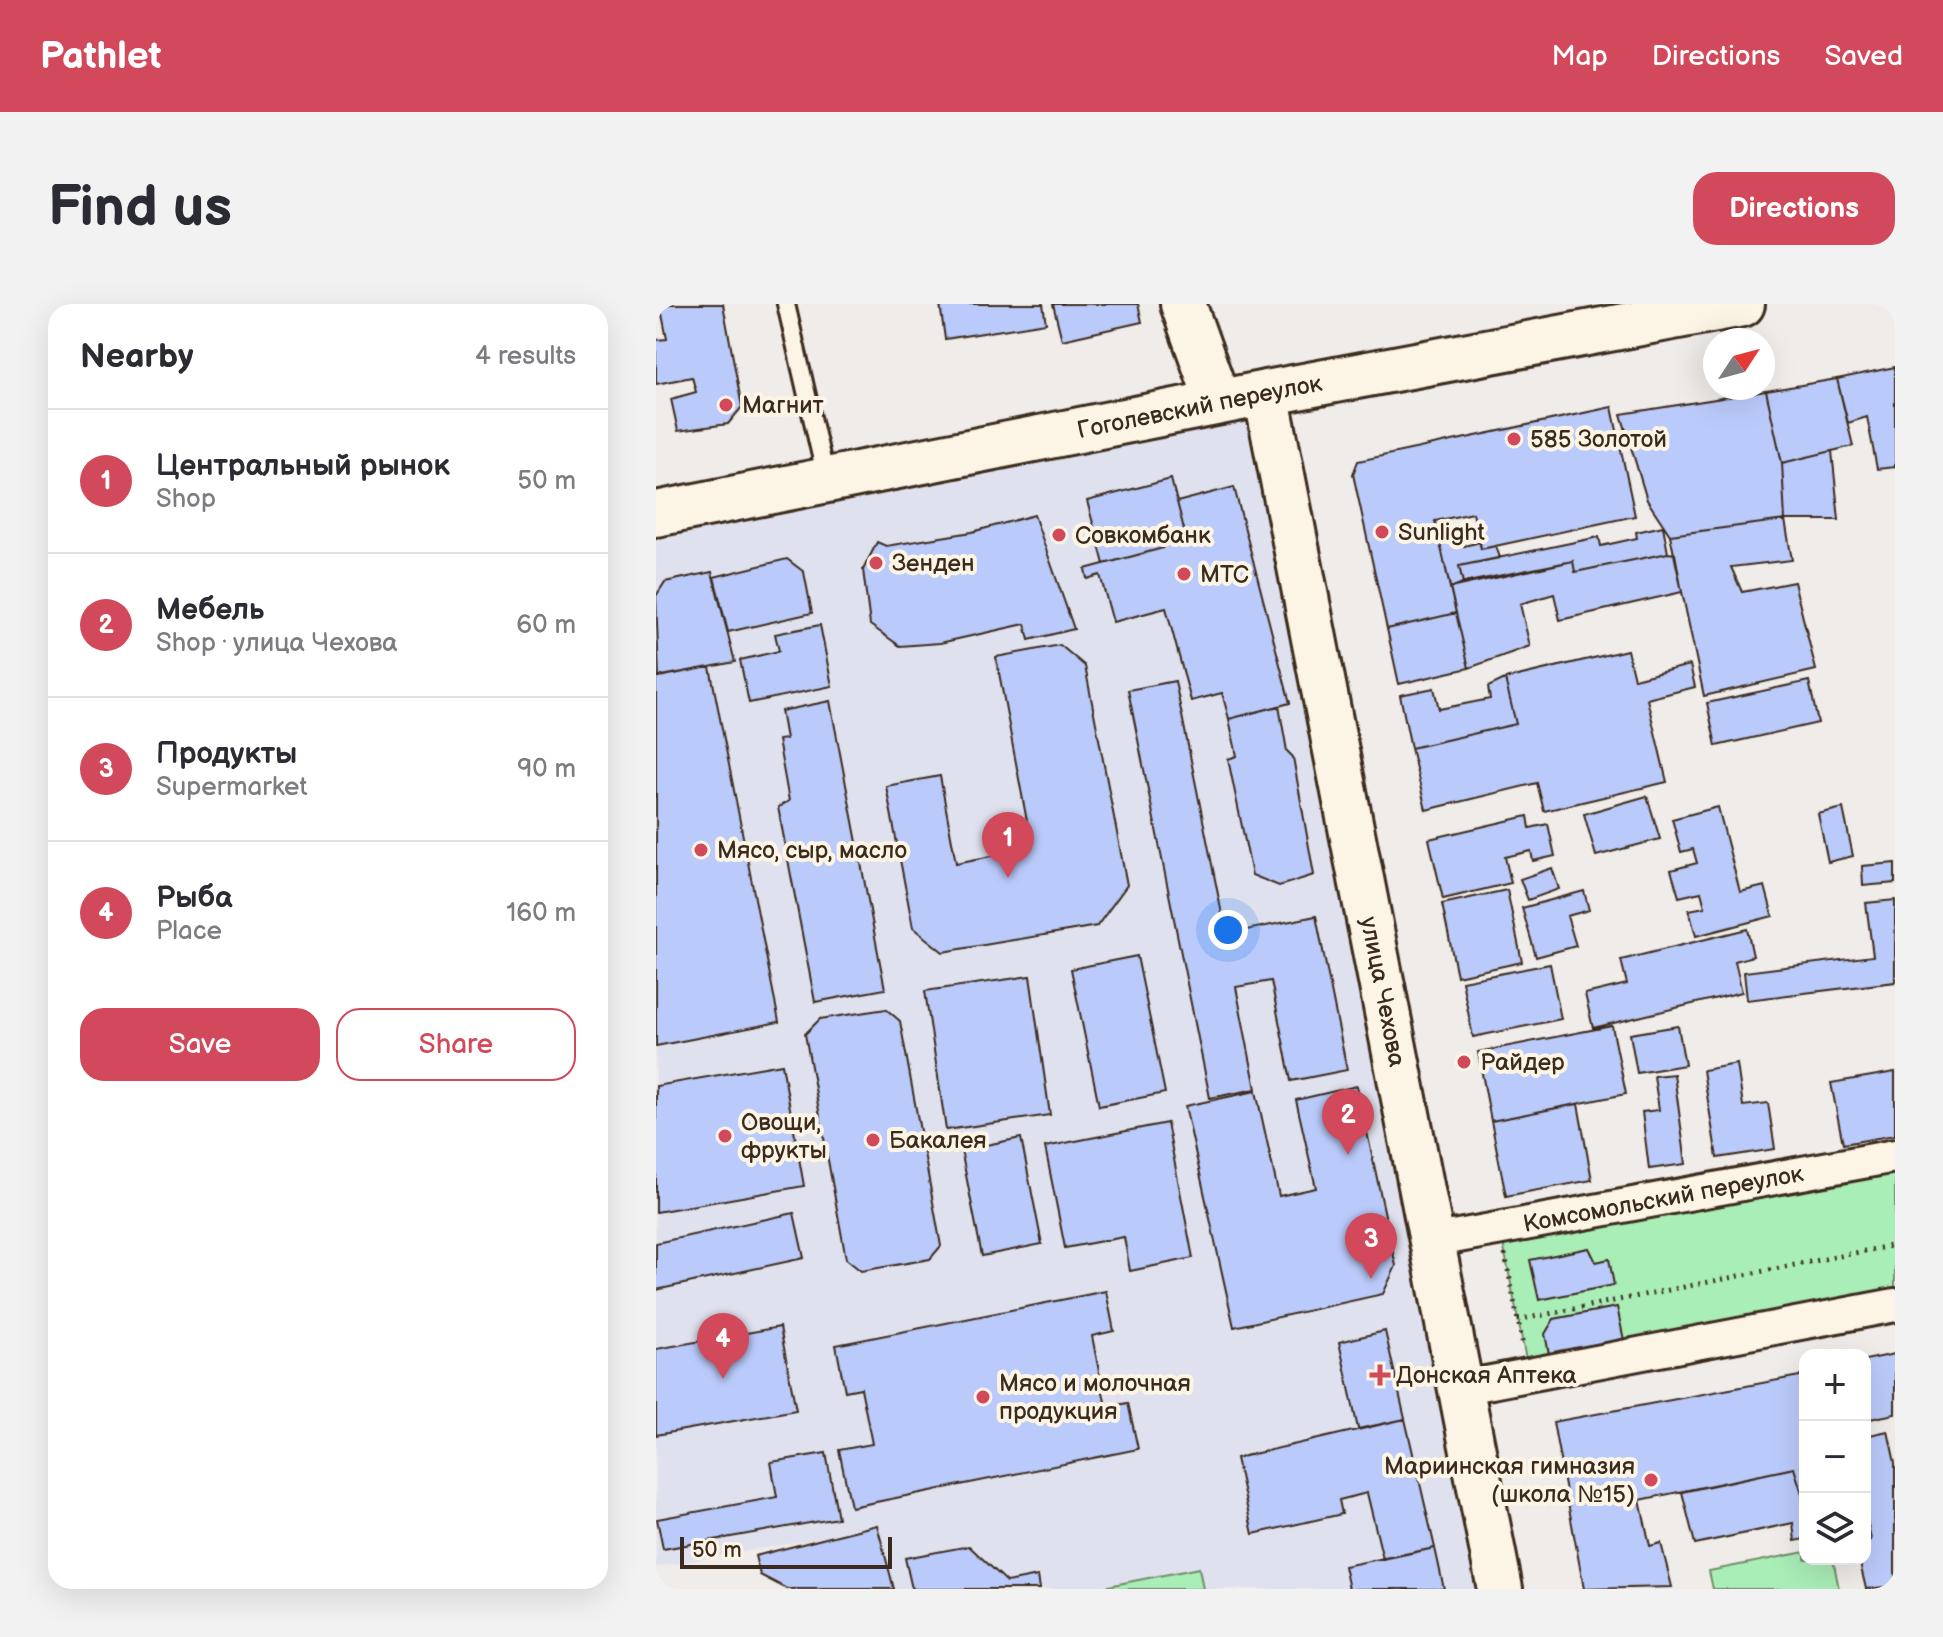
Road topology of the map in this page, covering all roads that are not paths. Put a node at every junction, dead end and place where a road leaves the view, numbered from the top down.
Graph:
1 (786, 304) edge
2 (1183, 304) edge
3 (1742, 304) edge
4 (1266, 393) junction
5 (1218, 402) junction
6 (826, 480) junction
7 (656, 514) edge
8 (1895, 1156) edge
9 (1431, 1241) junction
10 (1895, 1305) edge
11 (1460, 1388) junction
12 (1500, 1589) edge

1 - 6 lane
2 - 5 main road
3 - 4 main road, Гоголевский переулок
4 - 5 main road, Гоголевский переулок
4 - 9 main road, улица Чехова
5 - 6 main road, Гоголевский переулок
6 - 7 main road, Гоголевский переулок
8 - 9 street, Комсомольский переулок
9 - 11 main road, улица Чехова
10 - 11 street
11 - 12 main road, улица Чехова

